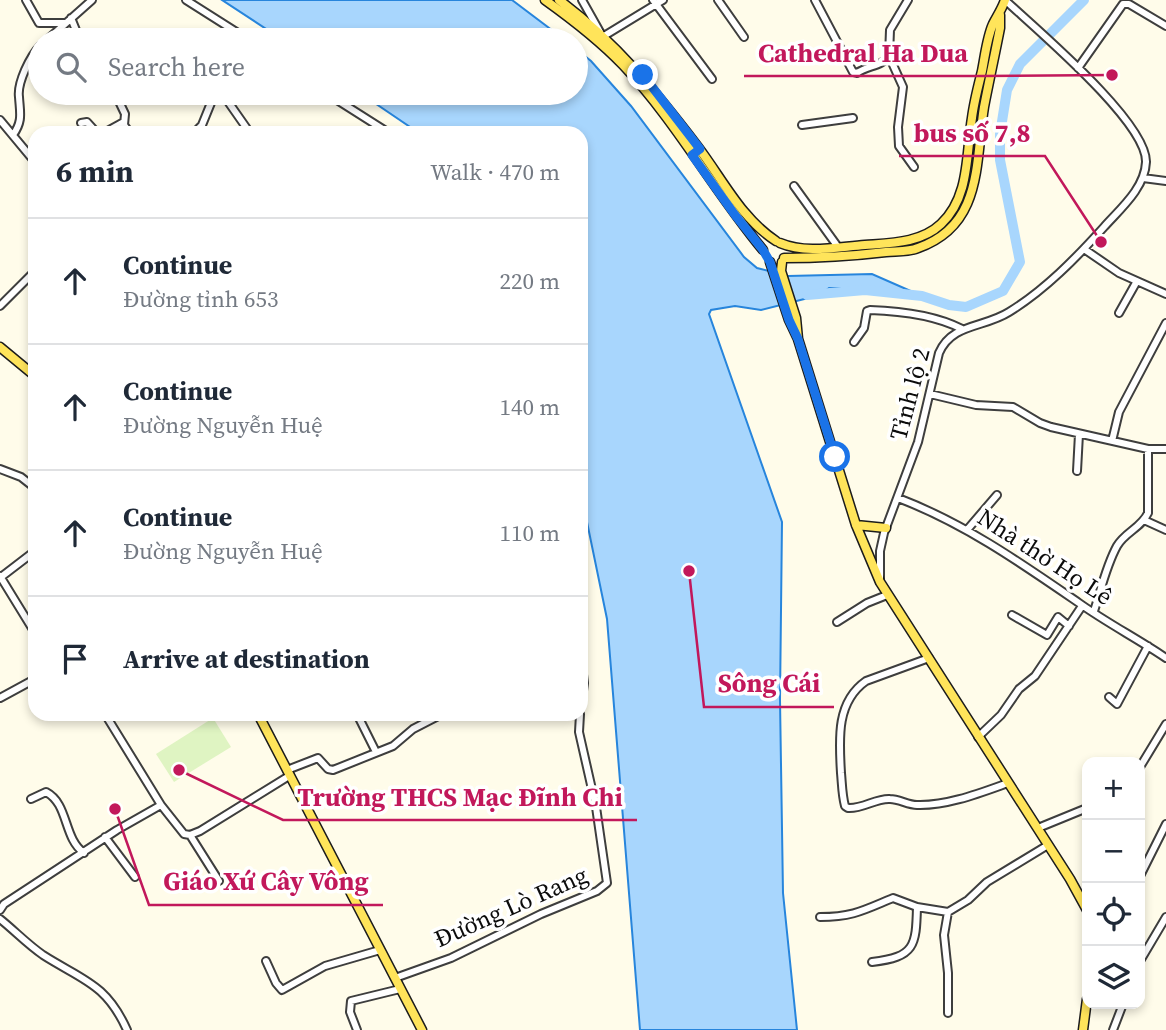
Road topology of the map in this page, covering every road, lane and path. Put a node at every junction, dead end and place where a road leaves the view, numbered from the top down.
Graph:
1 (26, 0) edge
2 (92, 0) edge
3 (186, 0) edge
4 (545, 0) edge
5 (562, 0) edge
6 (582, 0) edge
7 (663, 0) edge
8 (718, 0) edge
9 (815, 0) edge
10 (908, 0) edge
11 (1005, 0) edge
12 (654, 2) edge
13 (1121, 2) edge
14 (68, 21) junction
15 (1166, 26) edge
16 (60, 28) edge
17 (72, 28) edge
18 (229, 28) edge
19 (587, 28) edge
20 (588, 29) edge
21 (600, 37) junction
22 (744, 37) dead end
23 (889, 56) junction
24 (28, 63) edge
25 (1078, 68) junction
26 (712, 79) dead end
27 (121, 105) edge
28 (210, 105) edge
29 (230, 105) edge
30 (345, 105) edge
31 (853, 118) dead end
32 (0, 120) edge
33 (124, 122) junction
34 (80, 123) dead end
35 (802, 125) dead end
36 (91, 126) edge
37 (117, 126) edge
38 (126, 126) edge
39 (201, 126) edge
40 (245, 126) edge
41 (378, 126) edge
42 (13, 135) junction
43 (696, 152) junction
44 (28, 153) edge
45 (914, 167) dead end
46 (1143, 178) junction
47 (1166, 180) edge
48 (794, 186) dead end
49 (778, 242) junction
50 (838, 247) junction
51 (877, 249) junction
52 (1084, 249) junction
53 (763, 250) junction
54 (783, 260) junction
55 (770, 262) junction
56 (778, 276) junction
57 (28, 281) edge
58 (1137, 281) junction
59 (1166, 294) edge
60 (0, 306) edge
61 (1119, 313) dead end
62 (1166, 323) edge
63 (962, 329) junction
64 (854, 342) dead end
65 (0, 347) edge
66 (28, 370) edge
67 (930, 394) junction
68 (1079, 434) junction
69 (1112, 441) junction
70 (1148, 449) junction
71 (1166, 449) edge
72 (0, 469) edge
73 (1077, 471) dead end
74 (28, 482) edge
75 (997, 495) dead end
76 (898, 498) junction
77 (1144, 520) junction
78 (856, 525) junction
79 (886, 528) junction
80 (967, 530) junction
81 (1166, 530) edge
82 (28, 556) edge
83 (0, 577) edge
84 (880, 582) junction
85 (887, 595) junction
86 (1082, 606) junction
87 (1094, 611) junction
88 (1012, 615) dead end
89 (838, 622) dead end
90 (28, 623) edge
91 (1069, 626) junction
92 (1148, 646) junction
93 (929, 658) junction
94 (1166, 658) edge
95 (28, 683) edge
96 (1109, 697) dead end
97 (0, 698) edge
98 (109, 721) edge
99 (262, 721) edge
100 (360, 721) edge
101 (428, 721) edge
102 (579, 721) edge
103 (1166, 724) edge
104 (978, 737) junction
105 (376, 752) junction
106 (1145, 759) edge
107 (288, 773) junction
108 (1008, 783) junction
109 (31, 799) dead end
110 (161, 805) junction
111 (1082, 810) edge
112 (1166, 824) edge
113 (1038, 828) junction
114 (190, 835) junction
115 (105, 837) junction
116 (1048, 845) junction
117 (84, 853) junction
118 (1145, 866) edge
119 (135, 877) dead end
120 (219, 881) dead end
121 (1082, 902) edge
122 (1, 905) edge
123 (917, 906) junction
124 (948, 912) junction
125 (820, 917) dead end
126 (1166, 917) edge
127 (0, 919) edge
128 (380, 950) junction
129 (1145, 953) edge
130 (266, 961) dead end
131 (872, 962) dead end
132 (395, 978) junction
133 (400, 989) junction
134 (1086, 1009) edge
135 (1121, 1009) edge
136 (948, 1013) dead end
137 (127, 1030) edge
138 (357, 1030) edge
139 (422, 1030) edge
140 (1083, 1030) edge
141 (1113, 1030) edge

1 - 14 street
2 - 14 street
3 - 18 street
4 - 19 main road
5 - 21 main road
6 - 21 street
7 - 12 street
8 - 22 street
9 - 23 street
10 - 23 street
11 - 25 street
11 - 51 main road
12 - 21 street
12 - 26 street
13 - 15 street
13 - 25 street
14 - 16 street
14 - 17 street
20 - 21 main road
21 - 43 main road
23 - 45 street
24 - 42 street
25 - 46 street
27 - 33 street
28 - 39 street
29 - 40 street
30 - 41 street
31 - 35 street
32 - 42 street
33 - 37 street
33 - 38 street
34 - 36 street
42 - 44 street
43 - 49 main road
43 - 53 main road
46 - 47 street
46 - 52 street, Tỉnh lộ 2
48 - 50 street
49 - 50 main road
49 - 53 main road
49 - 54 main road
50 - 51 main road
51 - 54 main road
52 - 58 street
52 - 63 street, Tỉnh lộ 2
53 - 55 main road
54 - 55 main road
54 - 56 main road
55 - 56 main road
56 - 78 main road
57 - 60 street
58 - 59 street
58 - 61 street
62 - 69 street
63 - 64 street
63 - 67 street, Tỉnh lộ 2
65 - 66 main road
67 - 68 street
67 - 76 street, Tỉnh lộ 2
68 - 69 street
68 - 73 street
69 - 70 street
70 - 71 street
70 - 77 street
72 - 74 street
75 - 80 street
76 - 79 street, Tỉnh lộ 2
76 - 80 street, Nhà thờ Họ Lê
77 - 81 street
77 - 87 street
78 - 79 main road
78 - 84 main road
79 - 84 street, Tỉnh lộ 2
80 - 86 street, Nhà thờ Họ Lê
82 - 83 street
83 - 90 street
84 - 85 main road
85 - 89 street
85 - 93 main road
86 - 87 street, Nhà thờ Họ Lê
86 - 91 street
87 - 92 street, Nhà thờ Họ Lê
88 - 91 street
91 - 104 street
92 - 94 street, Nhà thờ Họ Lê
92 - 96 street
93 - 104 main road
93 - 108 street
95 - 97 street
98 - 110 street
99 - 107 main road
100 - 105 street
101 - 105 street
102 - 132 street, Đường Lò Rang
103 - 106 street
104 - 108 main road
105 - 107 street
107 - 114 street
107 - 128 main road
108 - 113 main road
109 - 117 street
110 - 114 street
110 - 115 street
111 - 113 street
112 - 118 street
113 - 116 main road
114 - 120 street
115 - 117 street
115 - 119 street
116 - 121 main road
116 - 124 street
117 - 122 street
123 - 124 street
123 - 125 street
123 - 131 street
124 - 136 street
126 - 129 street
127 - 137 street
128 - 130 street
128 - 132 main road
132 - 133 main road
133 - 138 street
133 - 139 main road
134 - 140 main road
135 - 141 street

